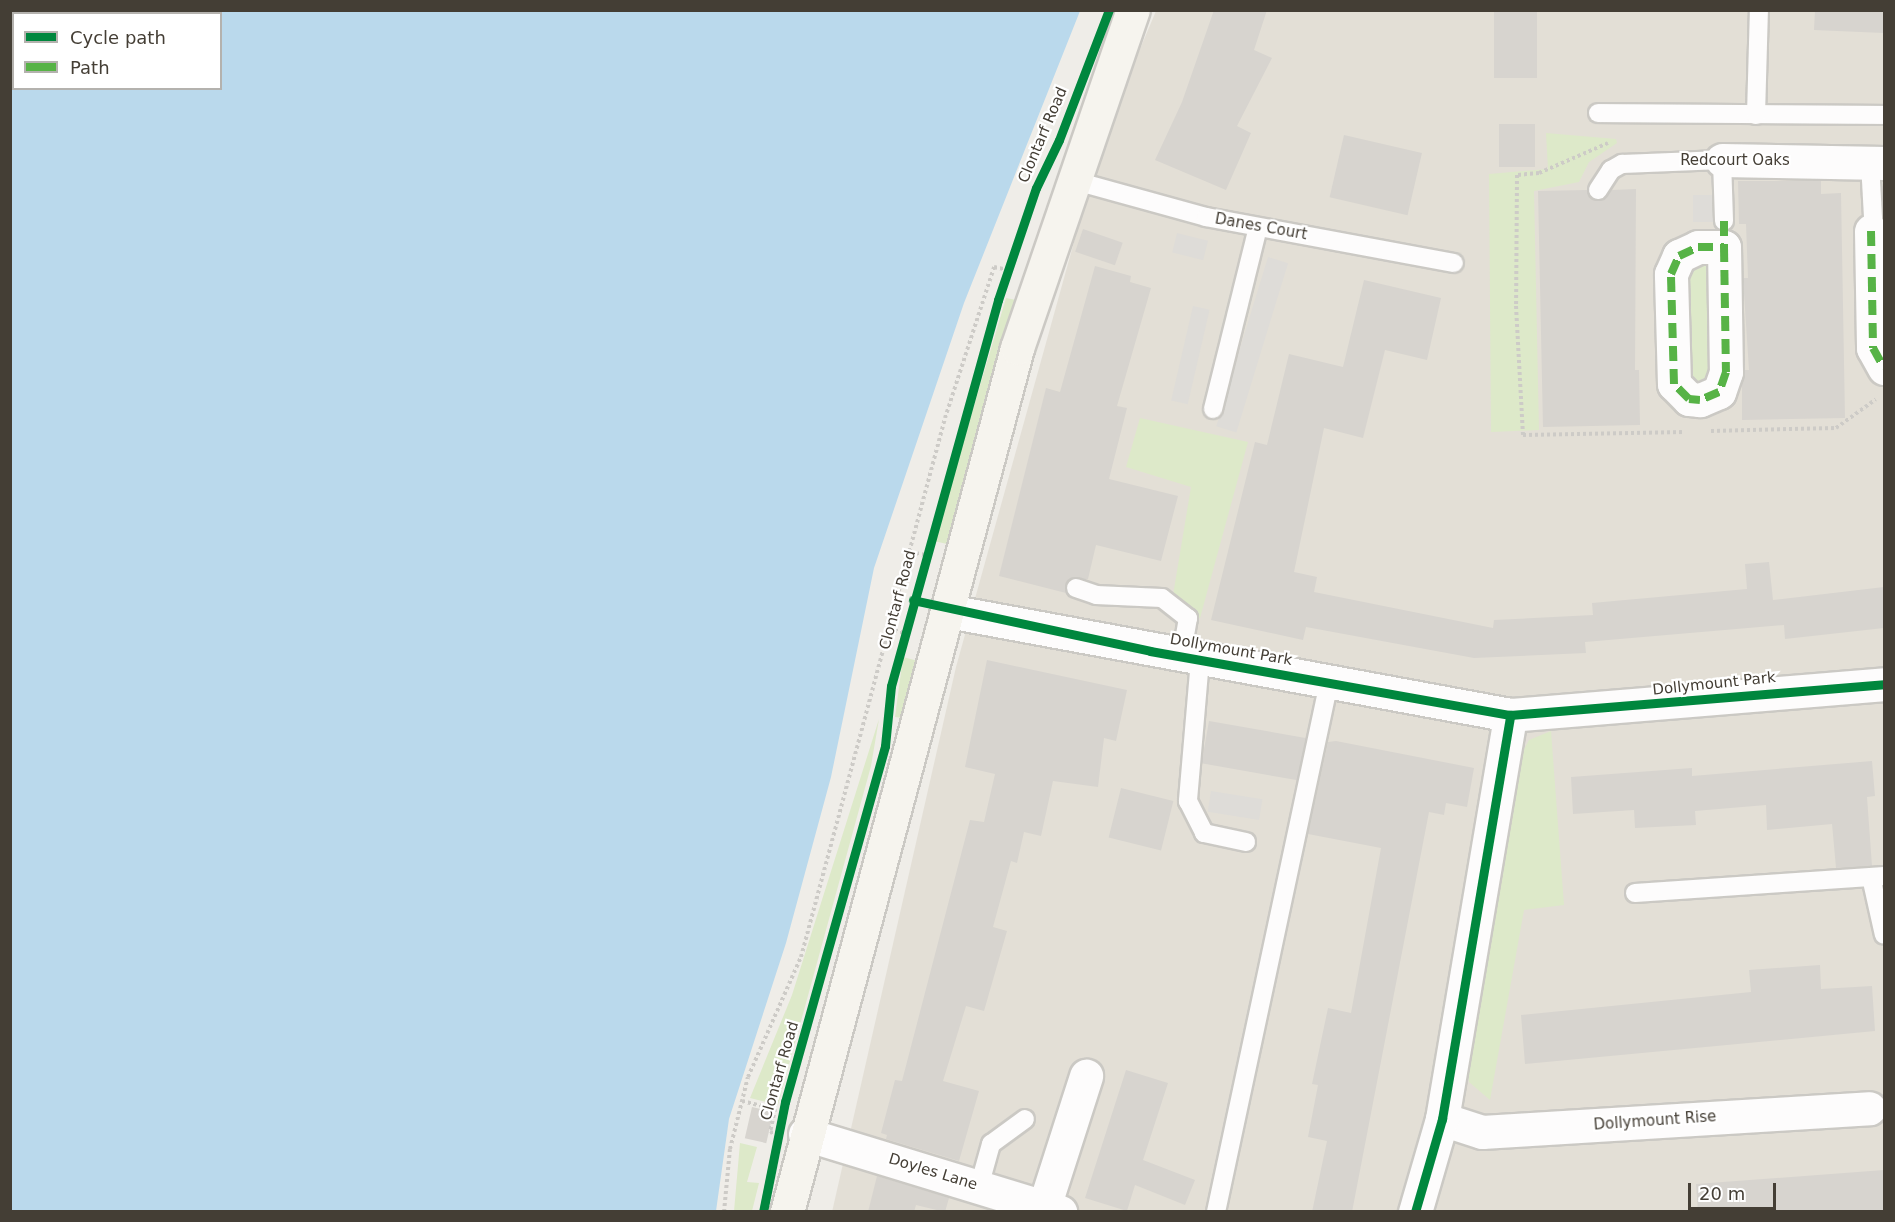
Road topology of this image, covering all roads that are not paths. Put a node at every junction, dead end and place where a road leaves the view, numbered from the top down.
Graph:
1 (1133, 10) edge
2 (1759, 10) edge
3 (1598, 113) dead end
4 (1756, 115) junction
5 (1884, 115) edge
6 (1722, 160) junction
7 (1877, 163) edge
8 (1072, 180) junction
9 (1598, 190) dead end
10 (1258, 227) junction
11 (1724, 234) dead end
12 (1878, 240) edge
13 (1454, 263) dead end
14 (1884, 368) edge
15 (1214, 409) dead end
16 (1076, 588) dead end
17 (948, 611) junction
18 (1190, 658) junction
19 (1329, 682) junction
20 (1884, 684) edge
21 (1510, 715) junction
22 (1246, 842) dead end
23 (1878, 876) edge
24 (1635, 892) dead end
25 (1884, 935) edge
26 (1086, 1076) dead end
27 (1869, 1108) dead end
28 (1025, 1119) dead end
29 (1442, 1119) junction
30 (785, 1136) junction
31 (979, 1187) junction
32 (1052, 1209) edge
33 (787, 1212) edge
34 (1216, 1212) edge
35 (1415, 1212) edge

1 - 8 main road
2 - 4 lane
3 - 4 lane
4 - 5 lane
6 - 7 street, Redcourt Oaks
6 - 9 lane, Redcourt Oaks
6 - 11 lane
7 - 12 lane
8 - 10 lane, Danes Court
8 - 17 main road
10 - 13 lane, Danes Court
10 - 15 lane
12 - 14 street
16 - 18 lane
17 - 18 street, Dollymount Park
17 - 30 main road
18 - 19 street, Dollymount Park
18 - 22 lane
19 - 21 street, Dollymount Park
19 - 34 lane
20 - 21 street, Dollymount Park
21 - 29 street
23 - 24 lane
23 - 25 lane
26 - 32 street
27 - 29 street, Dollymount Rise
28 - 31 lane
29 - 35 street
30 - 31 street, Doyles Lane
30 - 33 main road
31 - 32 street, Doyles Lane

